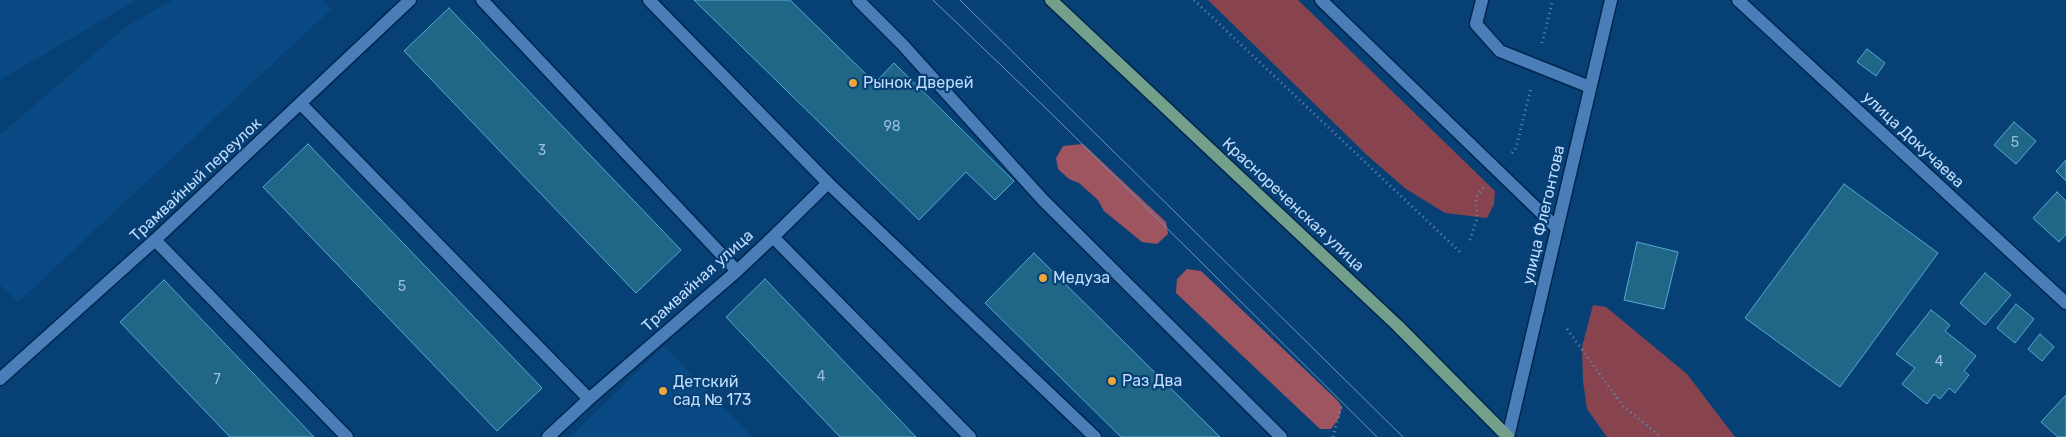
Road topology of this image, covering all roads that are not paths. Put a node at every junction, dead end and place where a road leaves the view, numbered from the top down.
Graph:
1 (410, 0) edge
2 (482, 0) edge
3 (649, 0) edge
4 (858, 0) edge
5 (1051, 0) edge
6 (1321, 0) edge
7 (1482, 0) edge
8 (1611, 0) edge
9 (1744, 2) edge
10 (1590, 87) junction
11 (301, 104) junction
12 (828, 183) junction
13 (1557, 228) junction
14 (772, 237) junction
15 (155, 240) junction
16 (736, 270) junction
17 (2066, 303) edge
18 (0, 379) edge
19 (589, 399) junction
20 (347, 437) edge
21 (548, 437) edge
22 (970, 437) edge
23 (1095, 437) edge
24 (1281, 437) edge
25 (1508, 437) edge

1 - 11 street, Трамвайный переулок
2 - 16 street
3 - 12 street
4 - 24 street
5 - 25 main road, Краснореченская улица
6 - 13 street
7 - 10 street
8 - 10 street, улица Флегонтова
9 - 17 street, улица Докучаева
10 - 13 street, улица Флегонтова
11 - 15 street, Трамвайный переулок
11 - 19 street
12 - 14 street
12 - 23 street
13 - 25 street, улица Флегонтова
14 - 16 street, Трамвайная улица
14 - 22 street, Трамвайная улица
15 - 18 street, Трамвайный переулок
15 - 20 street
16 - 19 street, Трамвайная улица
19 - 21 street, Трамвайная улица

